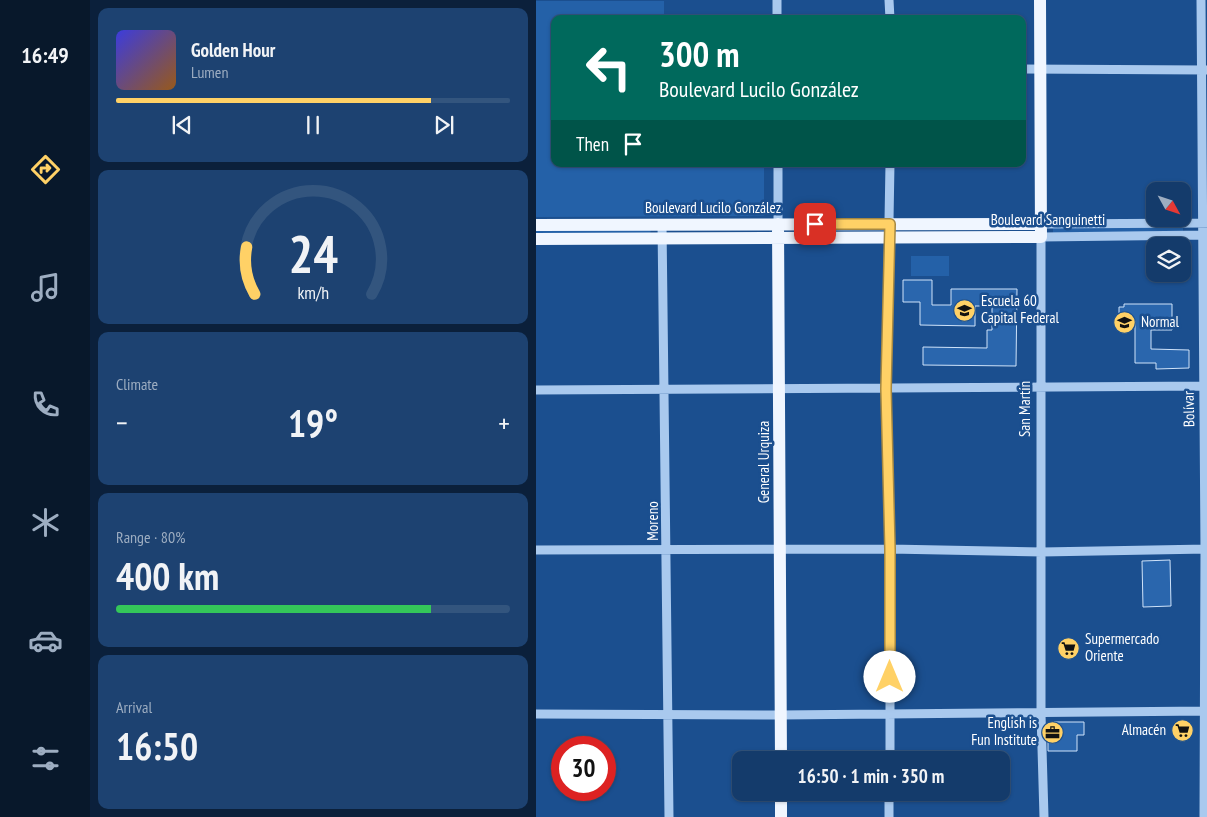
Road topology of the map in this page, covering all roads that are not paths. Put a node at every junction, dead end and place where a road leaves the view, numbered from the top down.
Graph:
1 (776, 0) edge
2 (889, 0) edge
3 (1040, 0) edge
4 (1201, 0) edge
5 (777, 15) edge
6 (890, 15) edge
7 (1026, 69) edge
8 (1040, 69) junction
9 (1204, 70) edge
10 (778, 167) edge
11 (890, 167) edge
12 (1204, 223) edge
13 (662, 224) junction
14 (778, 224) junction
15 (890, 224) junction
16 (536, 225) edge
17 (1041, 230) junction
18 (1204, 235) edge
19 (890, 237) junction
20 (778, 238) junction
21 (663, 239) junction
22 (536, 240) edge
23 (1205, 386) edge
24 (1041, 388) junction
25 (666, 389) junction
26 (779, 389) junction
27 (886, 389) junction
28 (536, 390) edge
29 (780, 549) junction
30 (890, 549) junction
31 (1206, 549) edge
32 (536, 550) edge
33 (667, 550) junction
34 (1042, 552) junction
35 (1205, 712) edge
36 (890, 713) junction
37 (536, 714) edge
38 (668, 714) junction
39 (1042, 714) junction
40 (780, 715) junction
41 (781, 751) edge
42 (890, 751) edge
43 (781, 801) edge
44 (890, 801) edge
45 (669, 817) edge
46 (781, 817) edge
47 (889, 817) edge
48 (1044, 817) edge
49 (1204, 817) edge

1 - 5 street
2 - 6 street
3 - 8 main road, San Martín
4 - 9 street, Bolívar
7 - 8 street
8 - 9 street
8 - 17 main road, San Martín
9 - 12 street, Bolívar
10 - 14 street, General Urquiza
11 - 15 street
12 - 17 street, Boulevard Sanguinetti
12 - 18 street, Bolívar
13 - 14 main road, Boulevard Lucilo González
13 - 16 main road, Boulevard Lucilo González
13 - 21 street, Moreno
14 - 15 main road, Boulevard Lucilo González
14 - 20 main road, General Urquiza
15 - 17 main road, Boulevard Sanguinetti
15 - 19 street
17 - 18 street, Boulevard Sanguinetti
17 - 19 main road, Boulevard Sanguinetti
17 - 24 street, San Martín
18 - 23 street, Bolívar
19 - 20 main road, Boulevard Lucilo González
19 - 27 street
20 - 21 main road, Boulevard Lucilo González
20 - 26 main road, General Urquiza
21 - 22 main road, Boulevard Lucilo González
21 - 25 street, Moreno
23 - 24 street
23 - 31 street, Bolívar
24 - 27 street
24 - 34 street, San Martín
25 - 26 street
25 - 28 street
25 - 33 street, Moreno
26 - 27 street
26 - 29 main road, General Urquiza
27 - 30 street
29 - 30 street
29 - 33 street
29 - 40 main road, General Urquiza
30 - 34 street
30 - 36 street
31 - 34 street
31 - 35 street, Bolívar
32 - 33 street
33 - 38 street, Moreno
34 - 39 street, San Martín
35 - 39 street
35 - 49 street, Bolívar
36 - 39 street
36 - 40 street
36 - 42 street
37 - 38 street
38 - 40 street
38 - 45 street, Moreno
39 - 48 street, San Martín
40 - 41 main road, General Urquiza
43 - 46 main road
44 - 47 street

